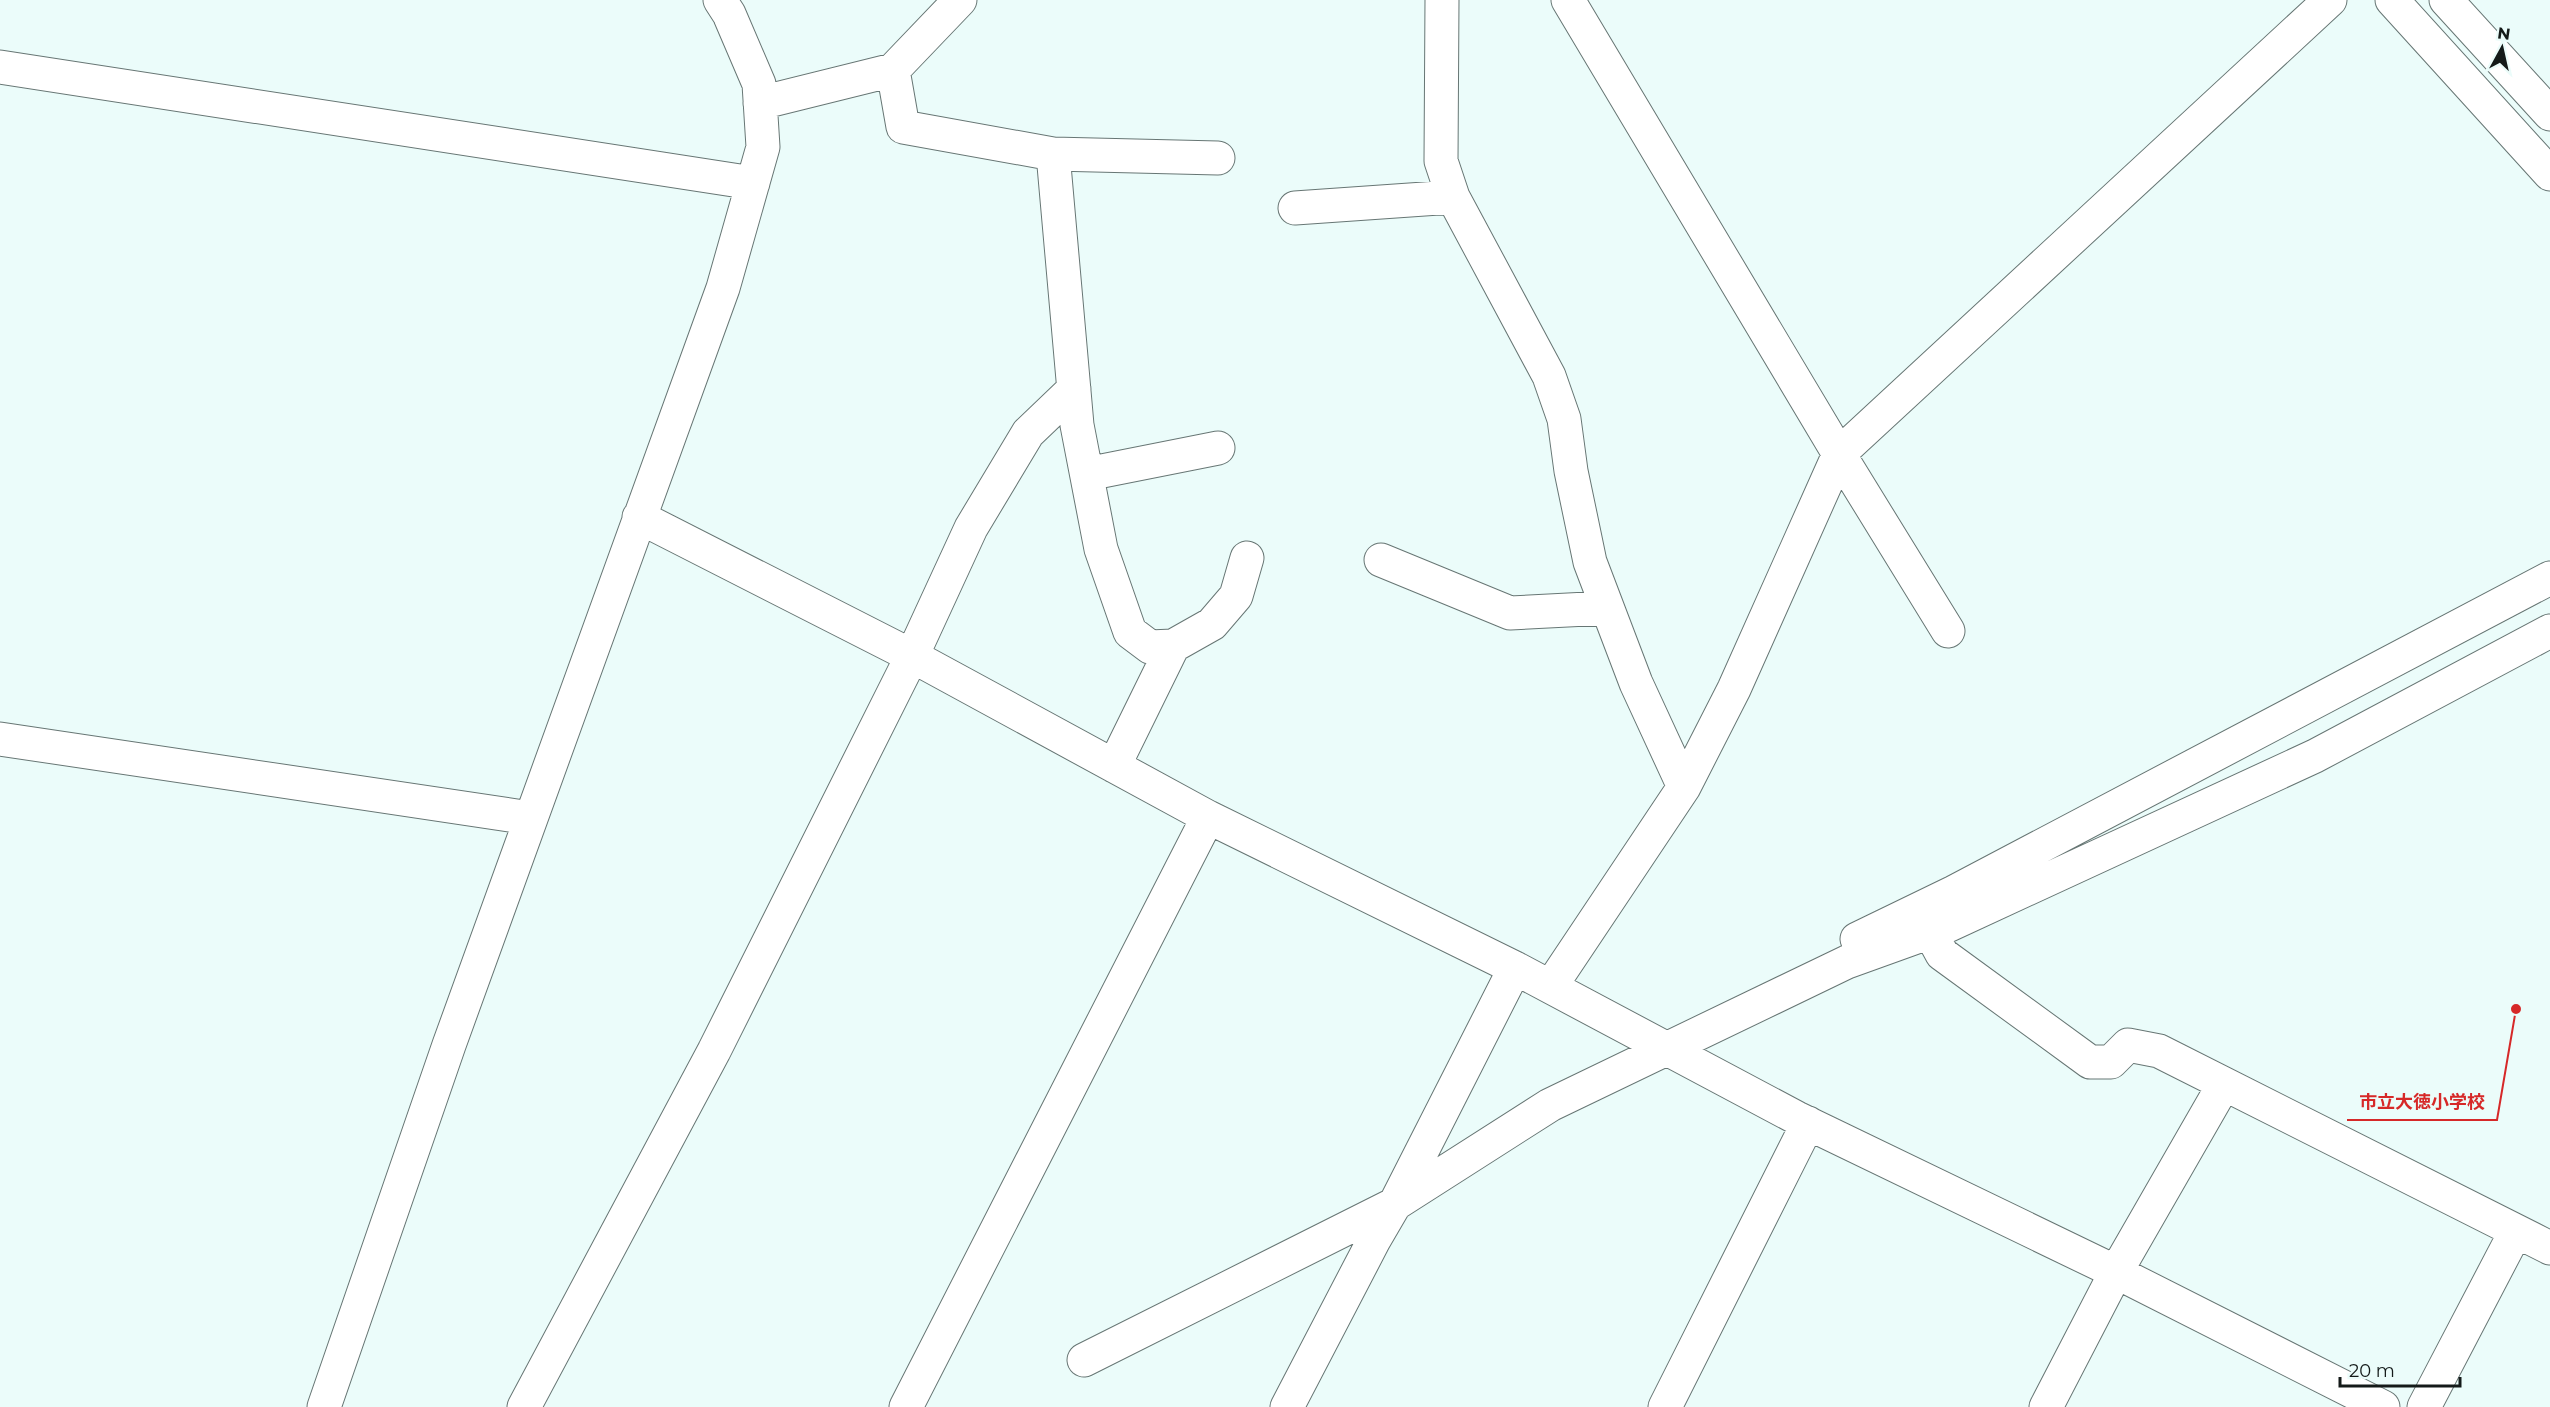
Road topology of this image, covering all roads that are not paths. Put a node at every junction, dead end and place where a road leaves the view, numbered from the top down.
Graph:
1 (720, 0) edge
2 (960, 0) edge
3 (1442, 0) edge
4 (1568, 0) edge
5 (2330, 0) edge
6 (2392, 0) edge
7 (2446, 0) edge
8 (0, 67) edge
9 (894, 70) junction
10 (760, 103) junction
11 (2550, 114) edge
12 (1053, 154) junction
13 (1218, 158) dead end
14 (2550, 174) edge
15 (753, 183) junction
16 (1453, 197) junction
17 (1295, 208) dead end
18 (1074, 388) junction
19 (1218, 448) dead end
20 (1839, 454) junction
21 (1087, 474) junction
22 (639, 517) junction
23 (1247, 558) dead end
24 (1381, 560) dead end
25 (2550, 579) edge
26 (1607, 608) junction
27 (1948, 631) dead end
28 (2550, 631) edge
29 (1173, 646) junction
30 (912, 656) junction
31 (0, 739) edge
32 (1114, 766) junction
33 (1684, 787) junction
34 (1208, 817) junction
35 (530, 818) junction
36 (1930, 932) junction
37 (1515, 968) junction
38 (1551, 986) junction
39 (1658, 1045) junction
40 (2224, 1084) junction
41 (1808, 1123) junction
42 (1395, 1204) junction
43 (2516, 1231) junction
44 (2550, 1248) edge
45 (2116, 1272) junction
46 (1084, 1360) dead end
47 (324, 1407) edge
48 (524, 1407) edge
49 (906, 1407) edge
50 (1287, 1407) edge
51 (1665, 1407) edge
52 (2046, 1407) edge
53 (2383, 1407) edge
54 (2424, 1407) edge

1 - 10 street
2 - 9 street
3 - 16 street
4 - 20 street
5 - 20 street
6 - 14 street
7 - 11 street
8 - 15 street
9 - 10 street
9 - 12 street
10 - 15 street
12 - 13 street
12 - 18 street
15 - 22 street
16 - 17 street
16 - 26 street
18 - 21 street
18 - 30 street
19 - 21 street
20 - 27 street
20 - 33 street
21 - 29 street
22 - 30 street
22 - 35 street
23 - 29 street
24 - 26 street
25 - 39 street
26 - 33 street
28 - 36 street
29 - 32 street
30 - 32 street
30 - 48 street
31 - 35 street
32 - 34 street
33 - 38 street
34 - 37 street
34 - 49 street
35 - 47 street
36 - 39 street
36 - 40 street
37 - 38 street
37 - 42 street
38 - 39 street
39 - 41 street
39 - 42 street
40 - 43 street
40 - 45 street
41 - 45 street
41 - 51 street
42 - 46 street
42 - 50 street
43 - 44 street
43 - 54 street
45 - 52 street
45 - 53 street

